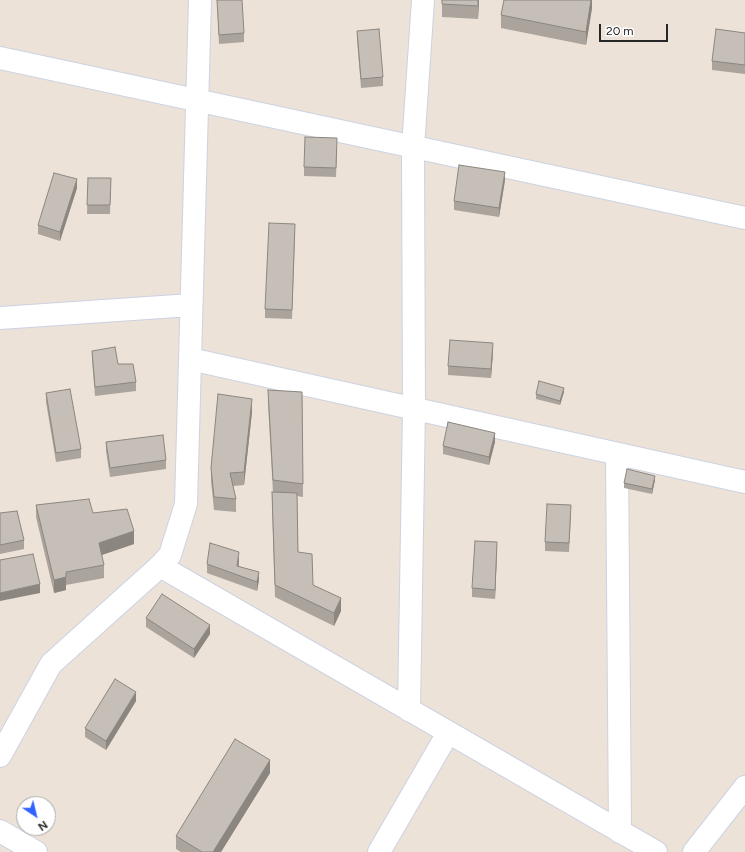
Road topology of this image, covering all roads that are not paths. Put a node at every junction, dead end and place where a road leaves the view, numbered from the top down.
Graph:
1 (200, 0) edge
2 (422, 0) edge
3 (0, 58) edge
4 (197, 101) junction
5 (413, 148) junction
6 (745, 218) edge
7 (191, 305) junction
8 (0, 318) edge
9 (190, 359) junction
10 (414, 409) junction
11 (617, 454) junction
12 (745, 482) edge
13 (160, 566) junction
14 (409, 710) junction
15 (448, 733) junction
16 (0, 756) edge
17 (745, 787) edge
18 (0, 831) edge
19 (620, 832) junction
20 (36, 852) edge
21 (379, 852) edge
22 (656, 852) edge
23 (694, 852) edge

1 - 4 street
2 - 5 street
3 - 4 street
4 - 5 street
4 - 7 street
5 - 6 street
5 - 10 street
7 - 8 street
7 - 9 street
9 - 10 street
9 - 13 street
10 - 11 street
10 - 14 street
11 - 12 street
11 - 19 street
13 - 14 street
13 - 16 street
14 - 15 street
15 - 19 street
15 - 21 street
17 - 23 street
18 - 20 street
19 - 22 street

